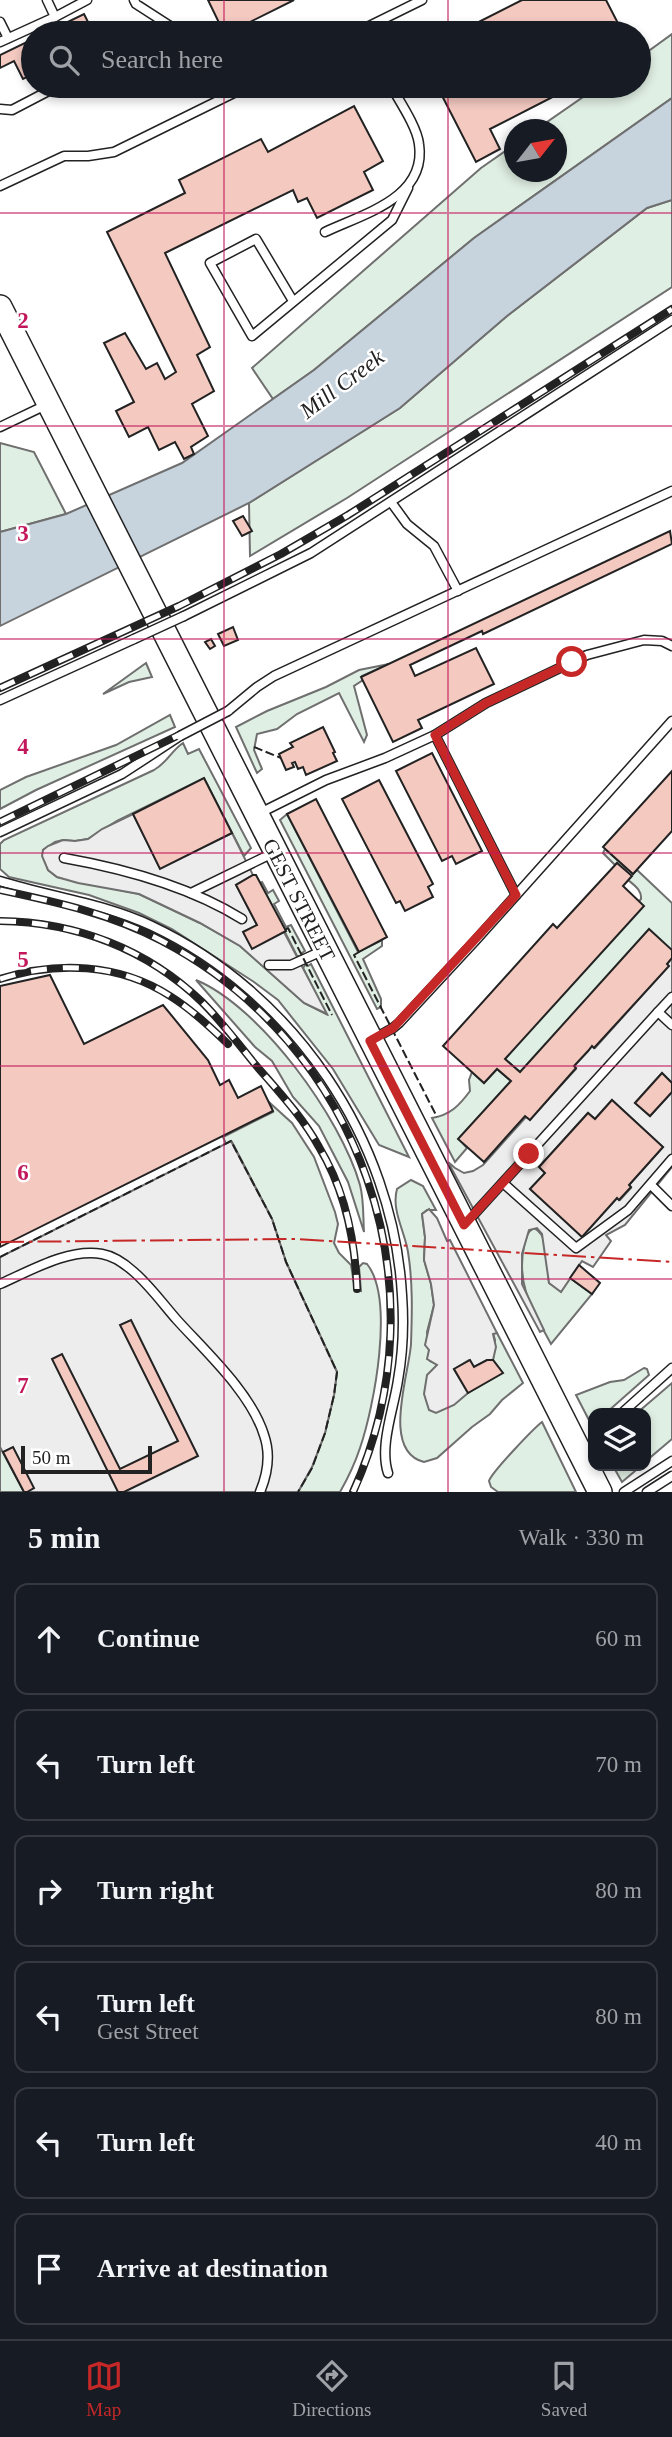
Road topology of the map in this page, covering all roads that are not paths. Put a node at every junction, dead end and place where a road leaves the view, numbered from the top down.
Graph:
1 (47, 0) edge
2 (87, 0) edge
3 (134, 0) edge
4 (422, 0) edge
5 (55, 17) junction
6 (46, 21) edge
7 (162, 21) edge
8 (382, 21) edge
9 (0, 22) edge
10 (21, 32) edge
11 (4, 40) edge
12 (35, 98) edge
13 (224, 98) edge
14 (397, 98) edge
15 (0, 109) edge
16 (0, 186) edge
17 (408, 188) junction
18 (325, 232) dead end
19 (293, 301) junction
20 (0, 307) edge
21 (672, 320) edge
22 (49, 403) junction
23 (0, 426) edge
24 (672, 491) edge
25 (391, 502) junction
26 (458, 592) junction
27 (672, 643) edge
28 (0, 700) edge
29 (672, 721) edge
30 (435, 735) junction
31 (256, 815) junction
32 (0, 832) edge
33 (275, 852) junction
34 (64, 858) dead end
35 (0, 881) edge
36 (191, 893) junction
37 (516, 895) junction
38 (242, 919) dead end
39 (324, 950) junction
40 (269, 965) dead end
41 (672, 997) edge
42 (658, 1012) junction
43 (672, 1025) edge
44 (370, 1041) junction
45 (672, 1159) edge
46 (503, 1183) junction
47 (651, 1185) junction
48 (672, 1206) edge
49 (464, 1225) junction
50 (0, 1284) edge
51 (672, 1368) edge
52 (628, 1408) edge
53 (672, 1461) edge
54 (388, 1473) dead end
55 (672, 1476) edge
56 (260, 1492) edge
57 (600, 1492) edge
58 (624, 1492) edge
59 (647, 1492) edge

1 - 5 lane
2 - 5 lane
3 - 7 lane
4 - 8 lane
5 - 6 lane
9 - 11 lane
10 - 11 lane
12 - 15 lane
13 - 16 lane
14 - 17 lane
17 - 18 lane
17 - 19 lane
19 - 19 lane
20 - 22 street, GEST STREET
21 - 25 lane
22 - 23 lane
22 - 31 street, GEST STREET
24 - 26 lane
25 - 26 lane
25 - 28 lane, bridge
26 - 32 lane, bridge
27 - 30 lane
29 - 37 lane
30 - 31 lane
30 - 37 lane
31 - 33 street, GEST STREET
33 - 36 lane
33 - 39 street, GEST STREET
34 - 36 lane
35 - 54 lane
36 - 38 lane
37 - 44 lane
39 - 40 lane
39 - 44 street, GEST STREET
41 - 42 lane
42 - 43 lane
42 - 46 lane
44 - 49 street, GEST STREET
45 - 47 lane
46 - 47 lane
46 - 49 lane
47 - 48 lane
49 - 57 street, GEST STREET
50 - 56 lane
51 - 52 lane
53 - 58 lane
55 - 59 lane

